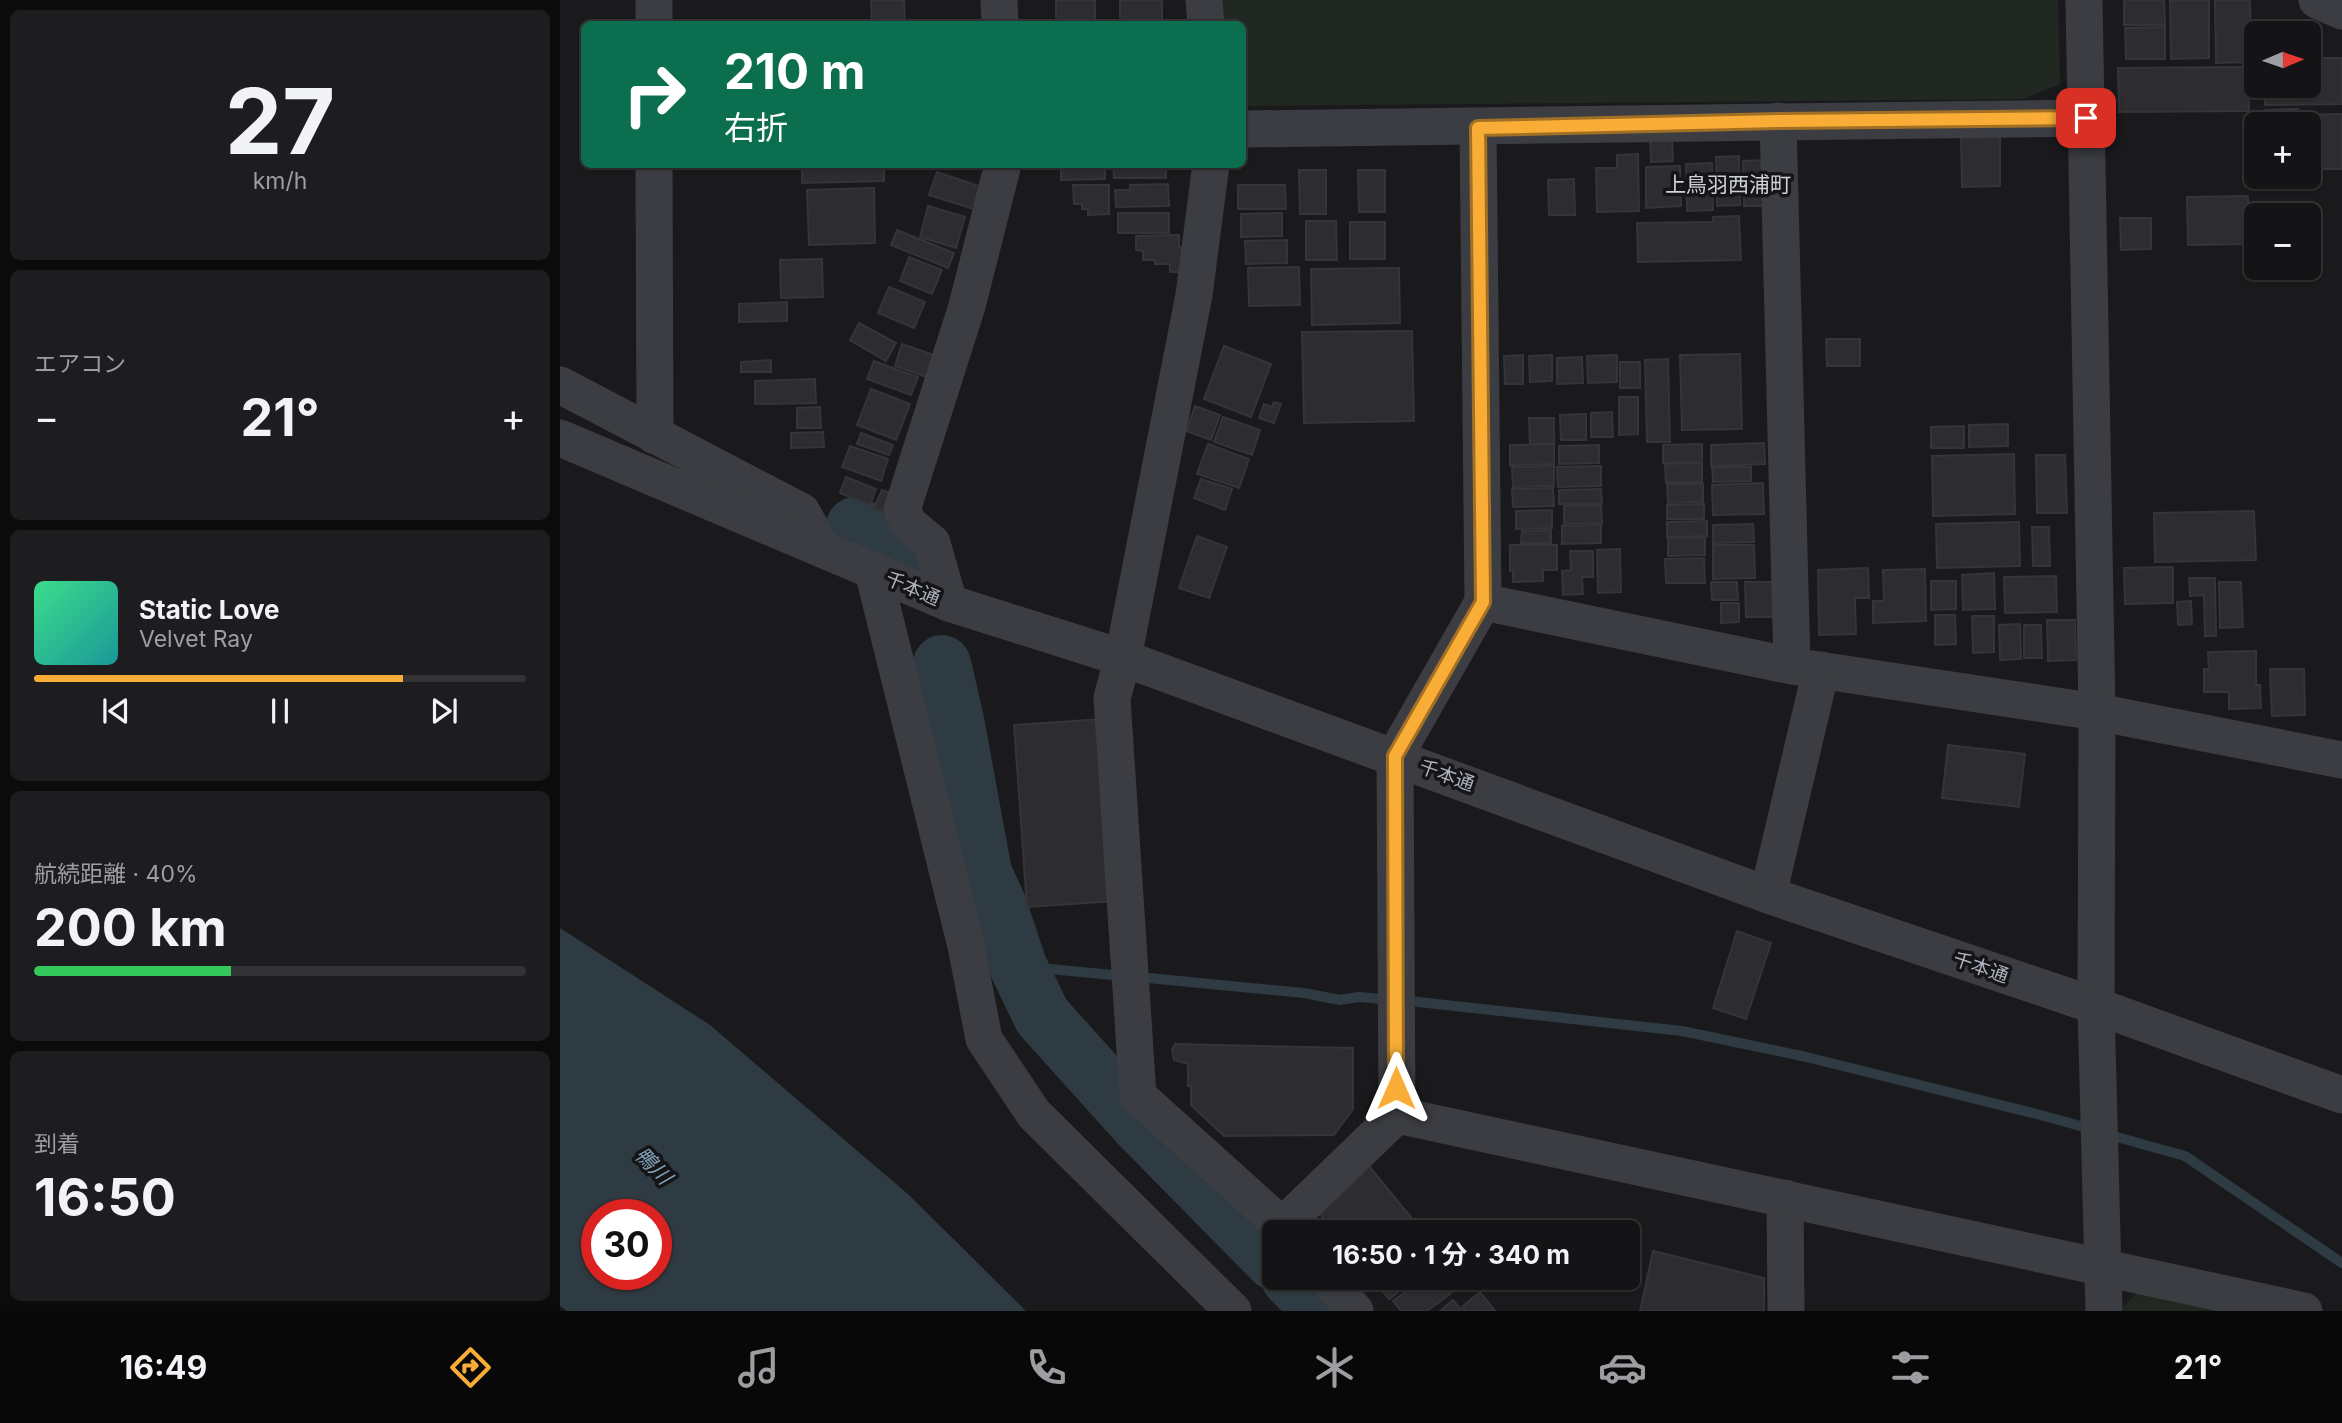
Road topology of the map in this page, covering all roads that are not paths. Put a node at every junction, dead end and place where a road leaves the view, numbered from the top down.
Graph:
1 (654, 0) edge
2 (999, 0) edge
3 (1204, 0) edge
4 (2084, 0) edge
5 (2317, 0) edge
6 (2342, 11) edge
7 (654, 21) edge
8 (1000, 21) edge
9 (1206, 21) edge
10 (2086, 118) junction
11 (1778, 121) junction
12 (1478, 128) junction
13 (1246, 129) edge
14 (654, 168) edge
15 (1002, 168) edge
16 (1210, 168) edge
17 (560, 385) edge
18 (655, 436) junction
19 (560, 438) edge
20 (822, 549) junction
21 (873, 571) junction
22 (1483, 602) junction
23 (949, 603) junction
24 (1123, 658) junction
25 (1806, 668) junction
26 (2097, 712) junction
27 (1395, 756) junction
28 (2342, 760) edge
29 (1769, 895) junction
30 (2096, 1006) junction
31 (2342, 1095) edge
32 (1397, 1115) junction
33 (1786, 1198) junction
34 (1276, 1220) edge
35 (1295, 1220) edge
36 (2103, 1267) junction
37 (1337, 1290) edge
38 (1233, 1311) edge
39 (1355, 1311) edge
40 (1786, 1311) edge
41 (2104, 1311) edge
42 (2304, 1311) edge

1 - 7 street
2 - 8 street
3 - 9 street
4 - 10 street
5 - 6 street
10 - 11 street
10 - 26 street
11 - 12 street
11 - 25 street
12 - 13 street
12 - 22 street
14 - 18 street
15 - 23 street
16 - 24 street
17 - 18 street
18 - 20 street
19 - 20 street, 千本通
20 - 21 street, 千本通
21 - 23 street, 千本通
21 - 38 street
22 - 25 street
22 - 27 street
23 - 24 street, 千本通
24 - 27 street, 千本通
24 - 34 street
25 - 26 street
25 - 29 street
26 - 28 street
26 - 30 street
27 - 29 street, 千本通
27 - 32 street
29 - 30 street, 千本通
30 - 31 street, 千本通
30 - 36 street
32 - 33 street
32 - 35 street
33 - 36 street
33 - 40 street
36 - 41 street
36 - 42 street
37 - 39 street

